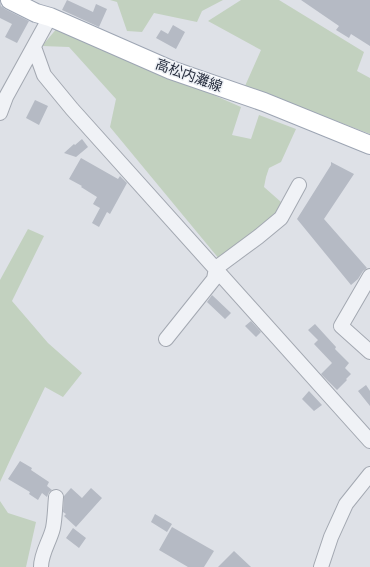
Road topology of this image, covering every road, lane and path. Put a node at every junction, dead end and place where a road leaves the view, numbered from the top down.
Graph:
1 (10, 0) edge
2 (50, 17) junction
3 (34, 47) junction
4 (0, 113) edge
5 (370, 145) edge
6 (299, 185) dead end
7 (216, 268) junction
8 (370, 276) edge
9 (166, 339) dead end
10 (370, 352) edge
11 (370, 440) edge
12 (370, 474) edge
13 (56, 497) dead end
14 (41, 567) edge
15 (321, 567) edge

1 - 2 main road, 高松内灘線
2 - 3 street
2 - 5 main road, 高松内灘線
3 - 4 street
3 - 7 street
6 - 7 street
7 - 9 street
7 - 11 street
8 - 10 street
12 - 15 street
13 - 14 street

